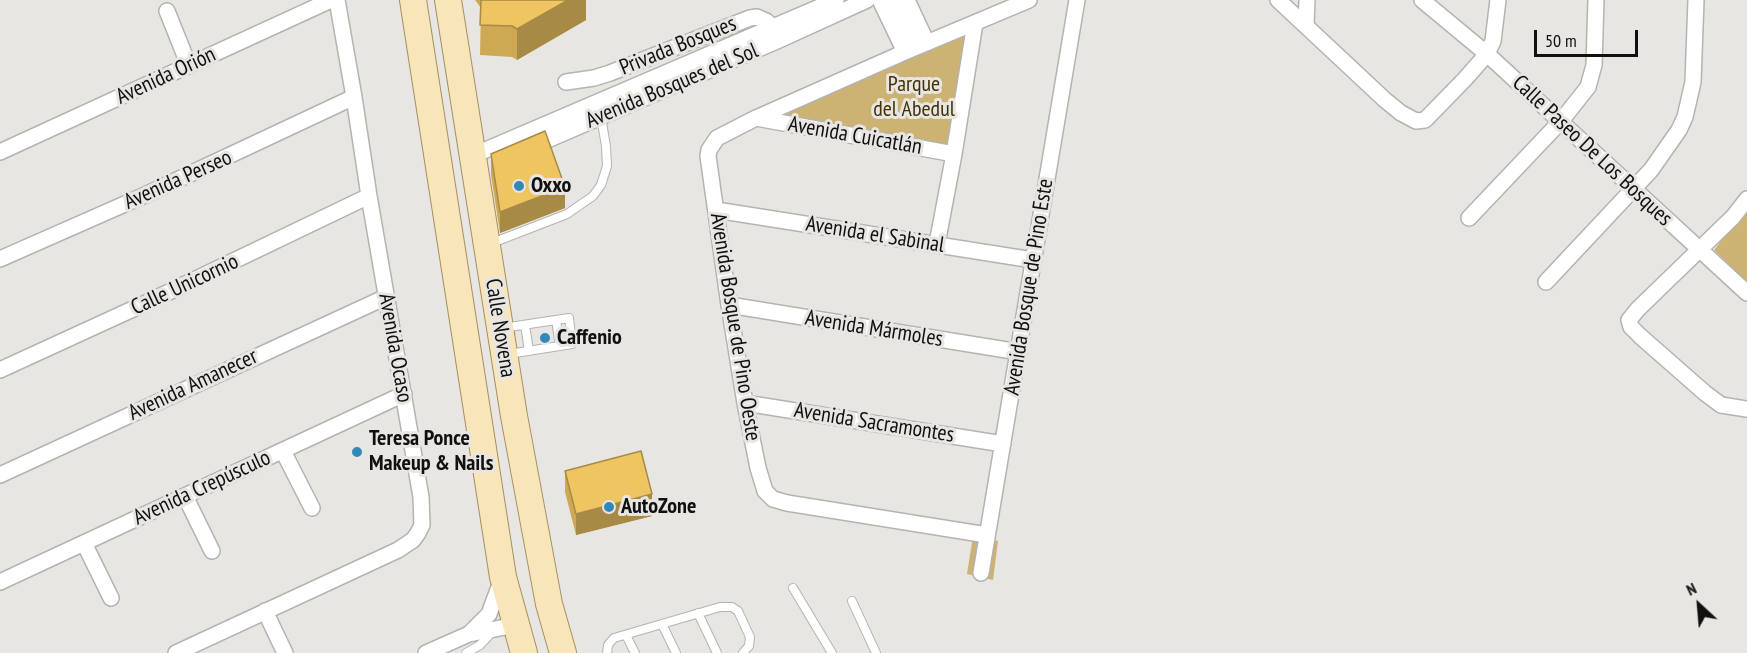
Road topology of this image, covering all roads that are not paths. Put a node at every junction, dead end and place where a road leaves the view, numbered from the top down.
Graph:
1 (332, 0) edge
2 (337, 0) edge
3 (413, 0) edge
4 (448, 0) edge
5 (836, 0) edge
6 (867, 0) edge
7 (880, 0) edge
8 (895, 0) edge
9 (907, 0) edge
10 (1029, 0) edge
11 (1077, 0) edge
12 (1278, 0) edge
13 (1307, 0) edge
14 (1422, 0) edge
15 (1498, 0) edge
16 (1596, 0) edge
17 (1696, 0) edge
18 (1436, 6) edge
19 (166, 11) dead end
20 (975, 23) junction
21 (1306, 25) junction
22 (776, 34) junction
23 (916, 48) junction
24 (422, 52) junction
25 (1487, 54) junction
26 (189, 66) junction
27 (566, 82) dead end
28 (354, 98) junction
29 (601, 117) junction
30 (756, 118) junction
31 (1561, 121) junction
32 (0, 152) edge
33 (514, 154) edge
34 (954, 154) junction
35 (481, 163) junction
36 (1634, 189) junction
37 (369, 196) junction
38 (1747, 199) edge
39 (716, 210) junction
40 (1469, 218) dead end
41 (487, 244) junction
42 (937, 244) junction
43 (1699, 250) junction
44 (0, 259) edge
45 (1033, 260) junction
46 (1546, 282) dead end
47 (1747, 293) edge
48 (386, 297) junction
49 (729, 305) junction
50 (556, 320) junction
51 (513, 326) junction
52 (560, 346) junction
53 (1018, 352) junction
54 (517, 353) junction
55 (0, 370) edge
56 (404, 394) junction
57 (745, 403) junction
58 (1747, 409) edge
59 (1004, 444) junction
60 (282, 451) junction
61 (0, 475) edge
62 (185, 496) junction
63 (312, 508) dead end
64 (987, 535) junction
65 (84, 543) junction
66 (212, 551) dead end
67 (981, 573) dead end
68 (503, 577) junction
69 (0, 582) edge
70 (793, 588) dead end
71 (111, 598) dead end
72 (852, 602) dead end
73 (265, 611) junction
74 (698, 613) junction
75 (662, 624) junction
76 (505, 627) junction
77 (469, 634) junction
78 (626, 635) junction
79 (176, 653) edge
80 (285, 653) edge
81 (426, 653) edge
82 (466, 653) edge
83 (524, 653) edge
84 (563, 653) edge
85 (607, 653) edge
86 (635, 653) edge
87 (676, 653) edge
88 (717, 653) edge
89 (743, 653) edge
90 (832, 653) edge
91 (876, 653) edge

1 - 26 street, Avenida Orión
2 - 28 street, Avenida Ocaso
3 - 24 main road, Calle Novena
4 - 35 main road, Calle Novena
5 - 22 street, Avenida Bosques del Sol
6 - 22 street, Avenida Bosques del Sol
7 - 23 street
8 - 23 street
9 - 23 street
10 - 20 street
11 - 45 street, Avenida Bosque de Pino Este
12 - 21 street
13 - 21 street
14 - 18 street, Calle Paseo De Los Bosques
15 - 25 street
16 - 31 street
17 - 36 street
18 - 25 street, Calle Paseo De Los Bosques
19 - 26 street
20 - 23 street
20 - 34 street
21 - 25 street
22 - 27 street, Privada Bosques
22 - 29 street, Avenida Bosques del Sol
22 - 35 street, Avenida Bosques del Sol
23 - 30 street
24 - 35 main road
24 - 68 main road, Calle Novena
25 - 31 street, Calle Paseo De Los Bosques
26 - 32 street, Avenida Orión
28 - 37 street, Avenida Ocaso
28 - 44 street, Avenida Perseo
29 - 33 street, Avenida Bosques del Sol
29 - 41 lane
30 - 34 street, Avenida Cuicatlán
30 - 39 street, Avenida Bosque de Pino Oeste
31 - 36 street, Calle Paseo De Los Bosques
31 - 40 street
34 - 42 street
35 - 41 main road, Calle Novena
36 - 43 street, Calle Paseo De Los Bosques
36 - 46 street
37 - 48 street, Avenida Ocaso
37 - 55 street, Calle Unicornio
38 - 43 street
39 - 42 street, Avenida el Sabinal
39 - 49 street, Avenida Bosque de Pino Oeste
41 - 51 main road, Calle Novena
42 - 45 street, Avenida el Sabinal
43 - 47 street, Calle Paseo De Los Bosques
43 - 58 street
45 - 53 street, Avenida Bosque de Pino Este
48 - 56 street, Avenida Ocaso
48 - 61 street, Avenida Amanecer
49 - 53 street, Avenida Mármoles
49 - 57 street, Avenida Bosque de Pino Oeste
50 - 51 lane
50 - 52 lane
50 - 52 lane
51 - 54 main road, Calle Novena
52 - 54 lane
53 - 59 street, Avenida Bosque de Pino Este
54 - 84 main road, Calle Novena
56 - 60 street, Avenida Crepúsculo
56 - 73 street, Avenida Ocaso
57 - 59 street, Avenida Sacramontes
57 - 64 street, Avenida Bosque de Pino Oeste
59 - 64 street, Avenida Bosque de Pino Este
60 - 62 street, Avenida Crepúsculo
60 - 63 street
62 - 65 street, Avenida Crepúsculo
62 - 66 street
64 - 67 street, Avenida Bosque de Pino Este
65 - 69 street, Avenida Crepúsculo
65 - 71 street
68 - 76 main road, Calle Novena
68 - 77 street
70 - 90 lane
72 - 91 lane
73 - 79 street, Avenida Ocaso
73 - 80 street
74 - 75 lane
74 - 88 lane
74 - 89 lane
75 - 78 lane
75 - 87 lane
76 - 77 street
76 - 82 lane
76 - 83 main road, Calle Novena
77 - 81 street
78 - 85 lane
78 - 86 lane

